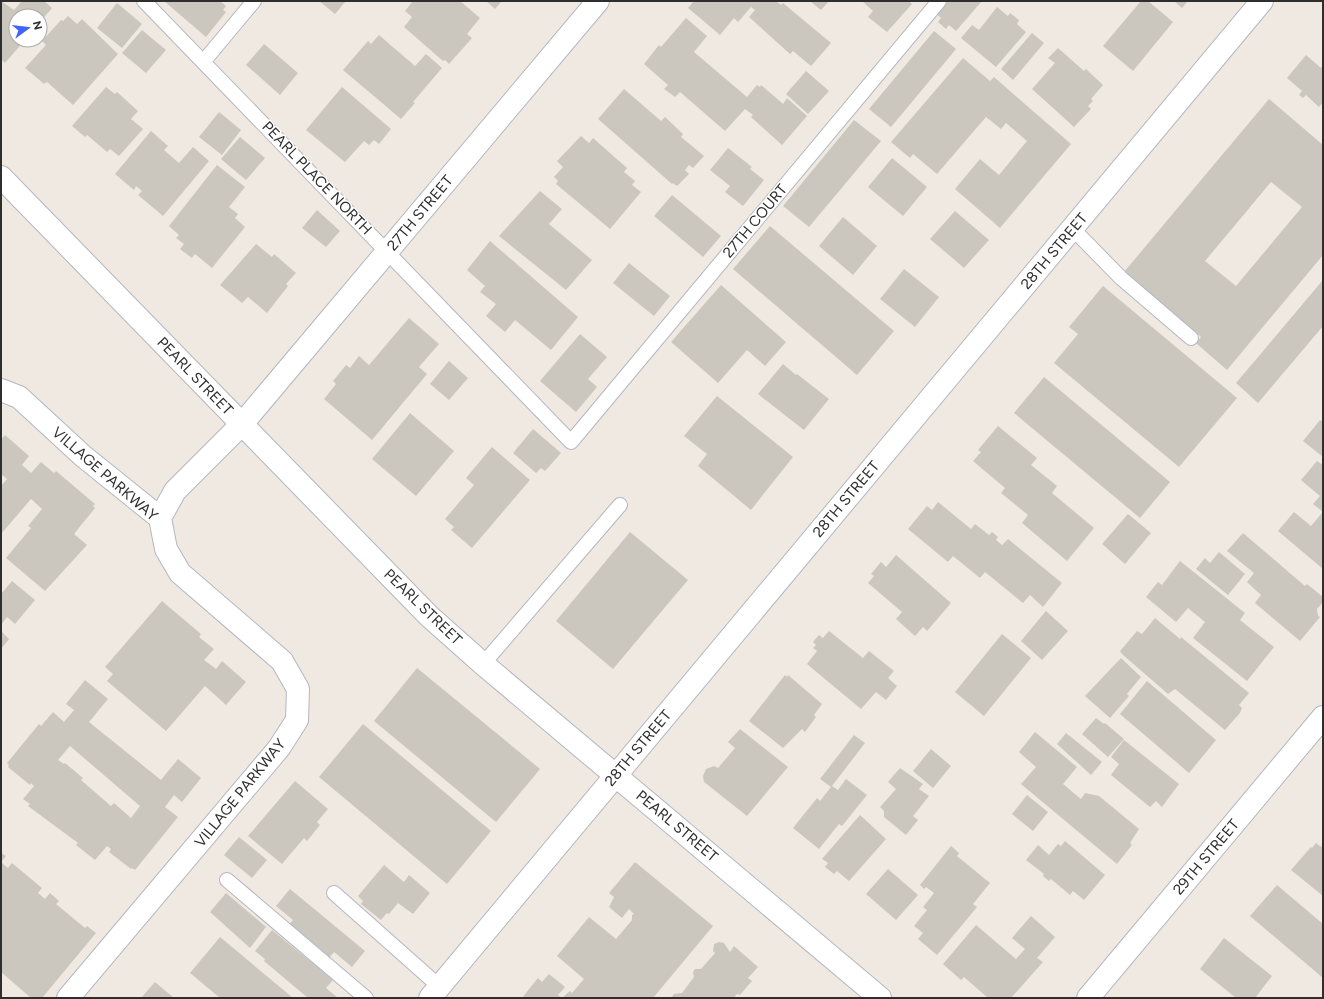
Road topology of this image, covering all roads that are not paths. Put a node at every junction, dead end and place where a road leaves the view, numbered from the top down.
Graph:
1 (144, 1) edge
2 (254, 1) edge
3 (598, 1) edge
4 (939, 1) edge
5 (1262, 1) edge
6 (204, 61) junction
7 (1, 177) edge
8 (1072, 228) junction
9 (388, 252) junction
10 (1191, 338) dead end
11 (1, 390) edge
12 (242, 424) junction
13 (571, 442) joint
14 (620, 504) dead end
15 (160, 518) junction
16 (484, 664) junction
17 (1323, 717) edge
18 (616, 775) junction
19 (227, 880) dead end
20 (334, 893) dead end
21 (435, 992) edge
22 (68, 998) edge
23 (366, 998) edge
24 (880, 998) edge
25 (1088, 998) edge

1 - 6 lane, PEARL PLACE NORTH
2 - 6 lane
3 - 9 street, 27TH STREET
4 - 13 lane, 27TH COURT
5 - 8 street, 28TH STREET
6 - 9 lane, PEARL PLACE NORTH
7 - 12 street, PEARL STREET
8 - 10 lane
8 - 18 street, 28TH STREET
9 - 12 street, 27TH STREET
9 - 13 lane, PEARL PLACE NORTH
11 - 15 street, VILLAGE PARKWAY
12 - 15 street, 27TH STREET
12 - 16 street, PEARL STREET
14 - 16 lane
15 - 22 street, VILLAGE PARKWAY
16 - 18 street, PEARL STREET
17 - 25 street, 29TH STREET
18 - 21 street, 28TH STREET
18 - 24 street, PEARL STREET
19 - 23 lane
20 - 21 lane

